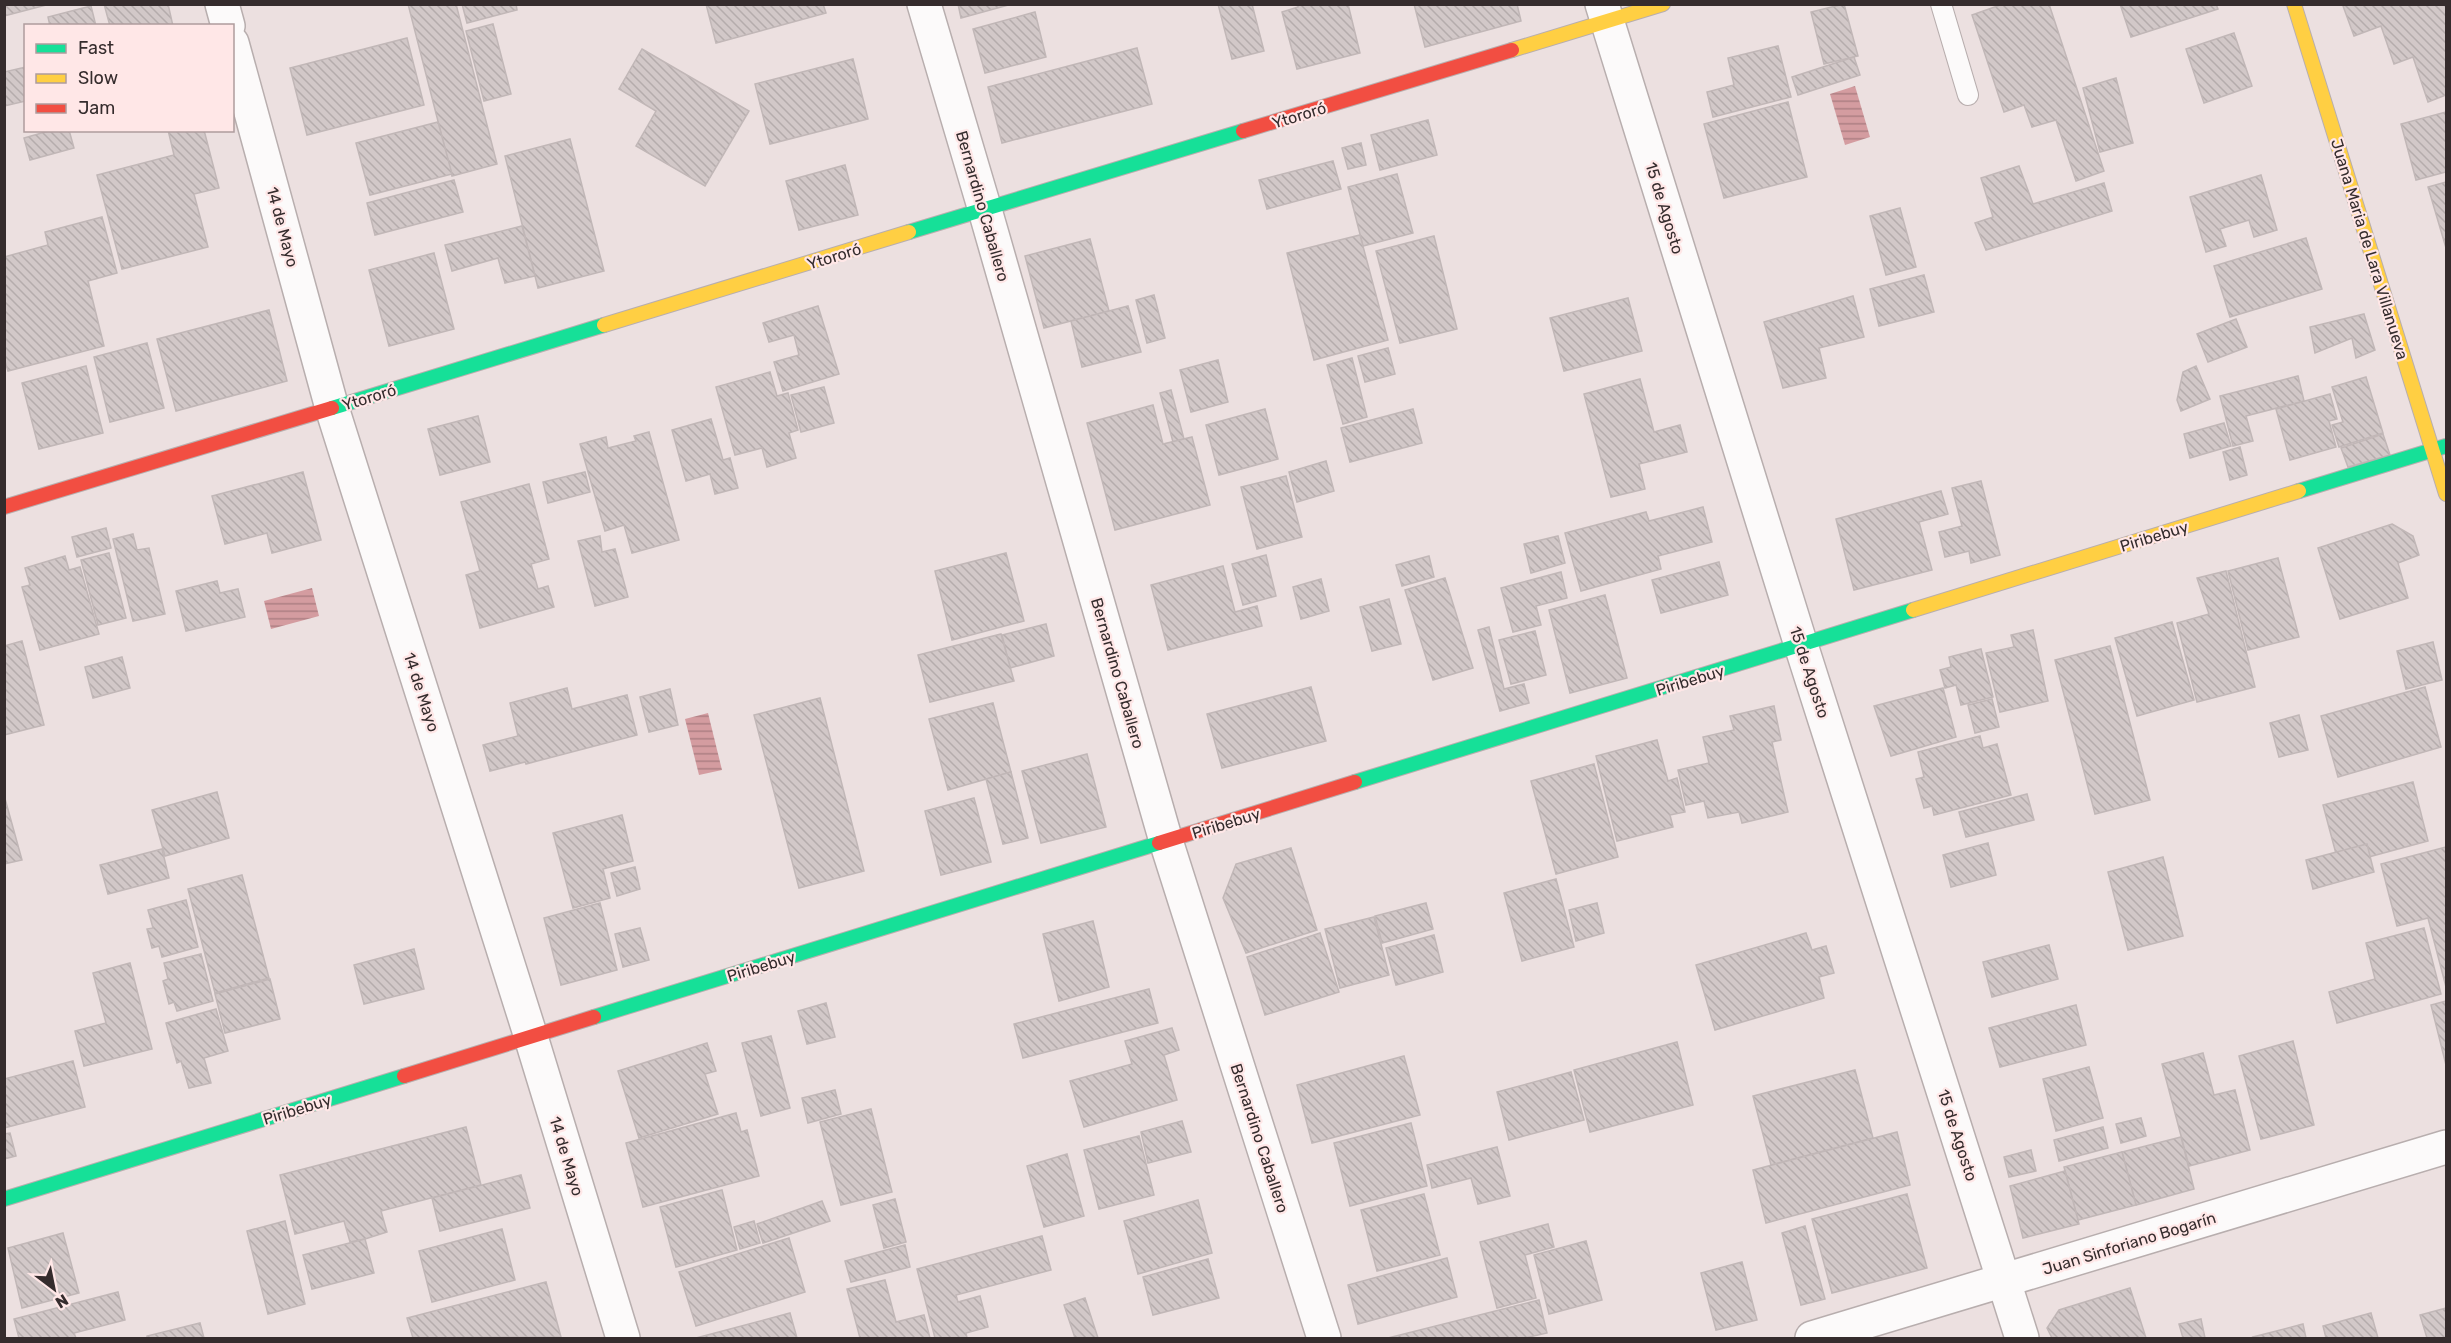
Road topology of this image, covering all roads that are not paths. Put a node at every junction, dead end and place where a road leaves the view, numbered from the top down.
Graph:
1 (222, 4) edge
2 (924, 4) edge
3 (1663, 4) edge
4 (1941, 4) edge
5 (2294, 4) edge
6 (1604, 13) edge
7 (227, 24) edge
8 (234, 50) edge
9 (1968, 95) dead end
10 (985, 210) junction
11 (332, 408) junction
12 (2440, 448) edge
13 (2446, 494) edge
14 (4, 507) edge
15 (1801, 645) junction
16 (1166, 841) junction
17 (531, 1037) junction
18 (2446, 1147) edge
19 (4, 1199) edge
20 (2005, 1280) junction
21 (623, 1338) edge
22 (1324, 1338) edge
23 (1812, 1338) edge
24 (2022, 1338) edge

1 - 7 street
2 - 10 street, Bernardino Caballero
3 - 6 street, Ytororó
4 - 9 lane
5 - 12 street, Juana Maria de Lara Villanueva
6 - 10 street, Ytororó
6 - 15 street, 15 de Agosto
8 - 11 street, 14 de Mayo
10 - 11 street, Ytororó
10 - 16 street, Bernardino Caballero
11 - 14 street, Ytororó
11 - 17 street, 14 de Mayo
12 - 13 street, Juana Maria de Lara Villanueva
12 - 15 street, Piribebuy
15 - 16 street, Piribebuy
15 - 20 street, 15 de Agosto
16 - 17 street, Piribebuy
16 - 22 street, Bernardino Caballero
17 - 19 street, Piribebuy
17 - 21 street, 14 de Mayo
18 - 20 street, Juan Sinforiano Bogarín
20 - 23 street, Juan Sinforiano Bogarín
20 - 24 street, 15 de Agosto

